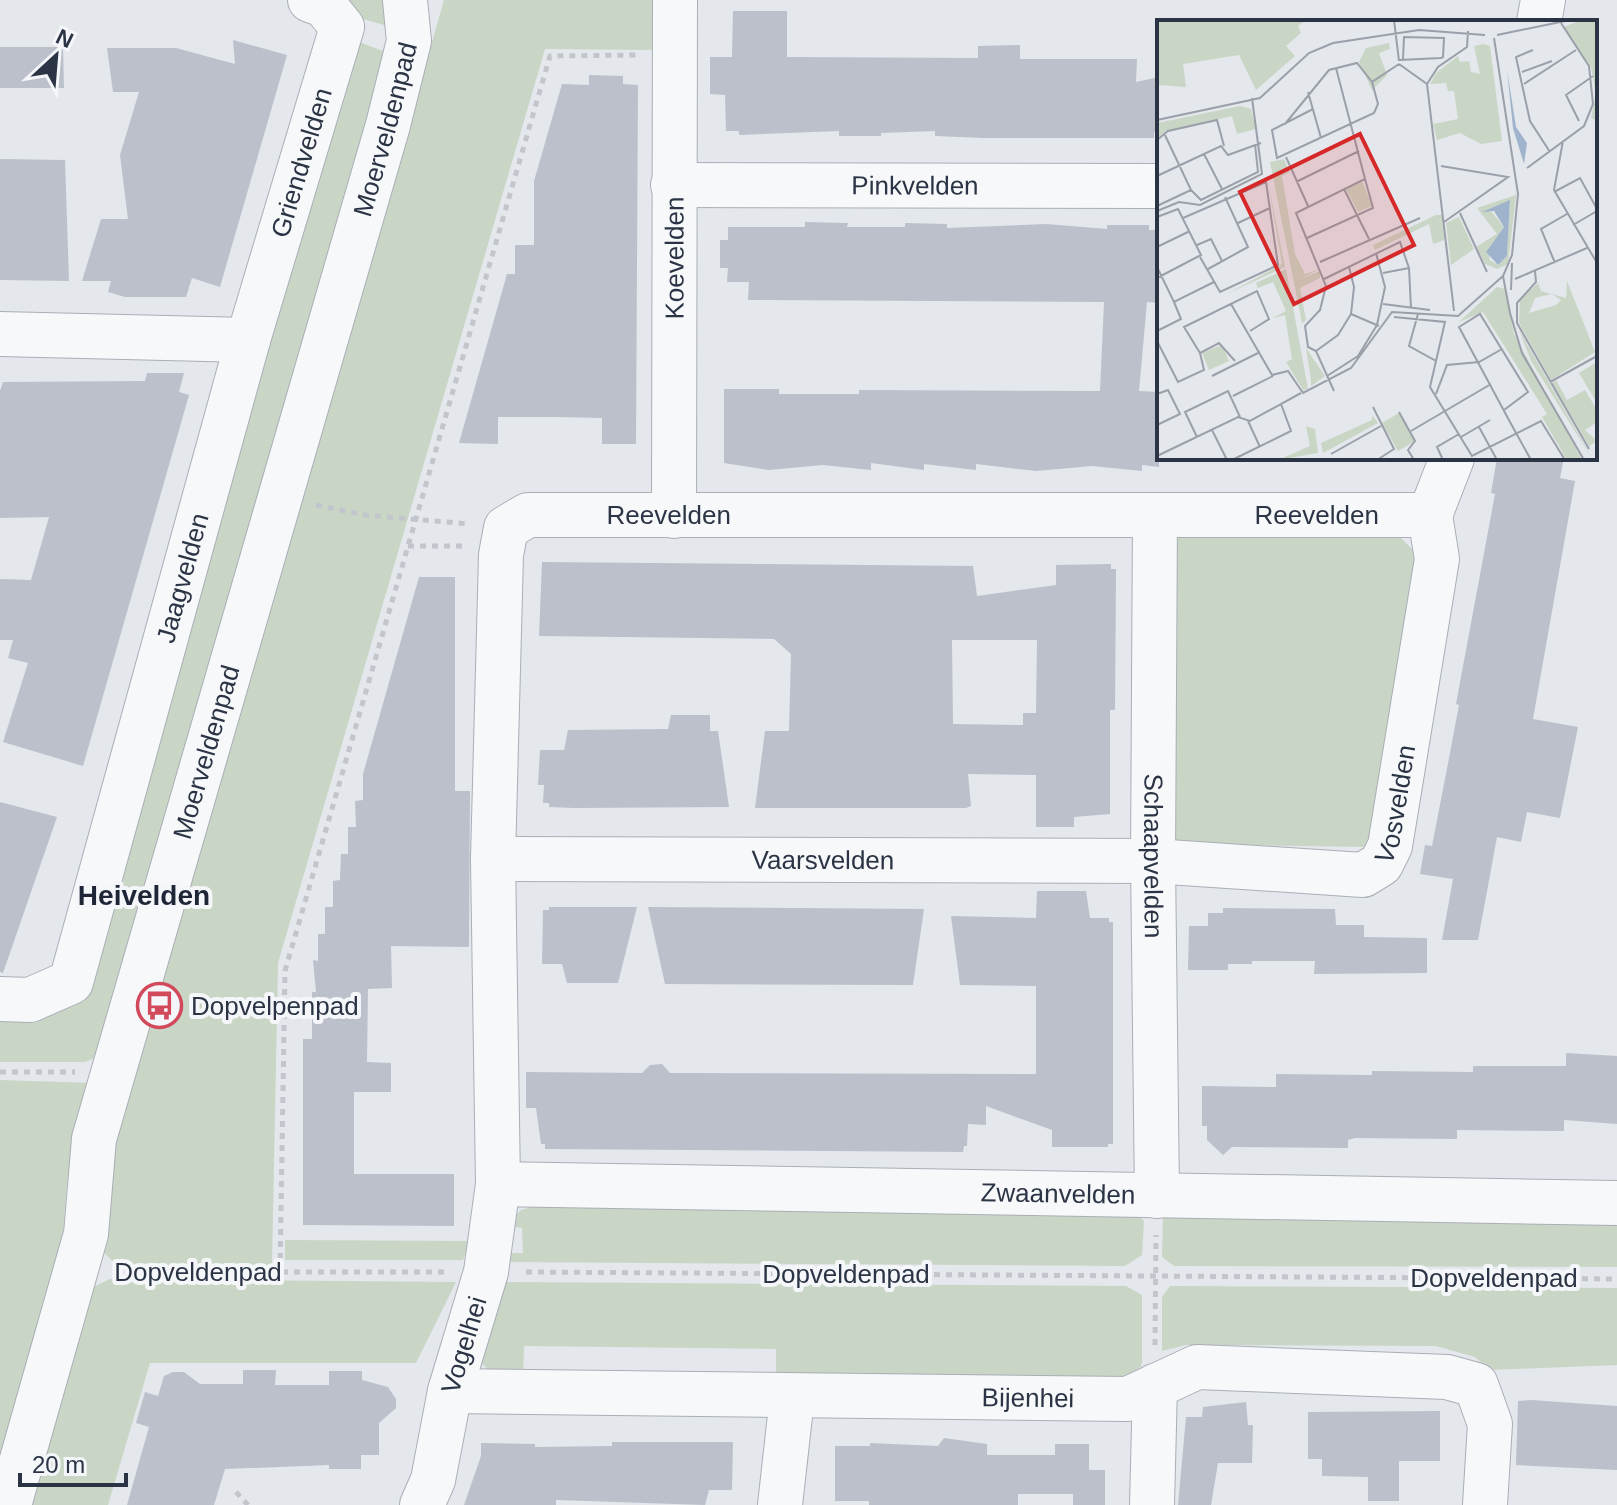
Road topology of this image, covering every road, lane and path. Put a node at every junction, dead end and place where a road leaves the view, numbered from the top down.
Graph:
1 (310, 0) edge
2 (405, 0) edge
3 (675, 0) edge
4 (1543, 0) edge
5 (1539, 20) edge
6 (675, 55) junction
7 (673, 185) junction
8 (1157, 186) edge
9 (0, 334) edge
10 (248, 340) junction
11 (1451, 460) edge
12 (280, 497) junction
13 (1430, 515) junction
14 (674, 516) junction
15 (1155, 516) junction
16 (415, 519) junction
17 (504, 537) junction
18 (408, 546) junction
19 (493, 859) junction
20 (1153, 861) junction
21 (0, 999) edge
22 (0, 1072) edge
23 (115, 1073) junction
24 (498, 1184) junction
25 (1157, 1196) junction
26 (1617, 1203) edge
27 (280, 1271) junction
28 (75, 1272) junction
29 (486, 1272) junction
30 (1154, 1275) junction
31 (1617, 1279) edge
32 (1155, 1386) junction
33 (450, 1391) junction
34 (792, 1398) junction
35 (236, 1492) dead end
36 (9, 1505) edge
37 (248, 1505) edge
38 (422, 1505) edge
39 (780, 1505) edge
40 (1152, 1505) edge
41 (1485, 1505) edge

1 - 10 street, Griendvelden
2 - 12 street, Moerveldenpad
3 - 6 street, Koevelden
4 - 5 street
6 - 7 street, Koevelden
6 - 16 path
7 - 8 street, Pinkvelden
7 - 14 street, Koevelden
9 - 10 street
10 - 21 street, Jaagvelden
11 - 13 street
12 - 16 path
12 - 23 street, Moerveldenpad
13 - 15 street, Reevelden
13 - 20 street, Vosvelden
14 - 15 street, Reevelden
14 - 17 street, Reevelden
15 - 20 street, Schaapvelden
16 - 17 path
16 - 18 path
17 - 18 path
17 - 19 street
18 - 27 path
19 - 20 street, Vaarsvelden
19 - 24 street
20 - 25 street, Schaapvelden
22 - 23 path
23 - 28 street, Moerveldenpad
24 - 25 street, Zwaanvelden
24 - 29 street, Vogelhei
25 - 26 street, Zwaanvelden
27 - 28 path, Dopveldenpad
27 - 29 path, Dopveldenpad
28 - 36 street, Moerveldenpad
29 - 30 path, Dopveldenpad
29 - 33 street, Vogelhei
30 - 31 path, Dopveldenpad
30 - 32 path
32 - 34 street, Bijenhei
32 - 40 street
32 - 41 street, Bijenhei
33 - 34 street, Bijenhei
33 - 38 street, Vogelhei
34 - 39 street
35 - 37 path

